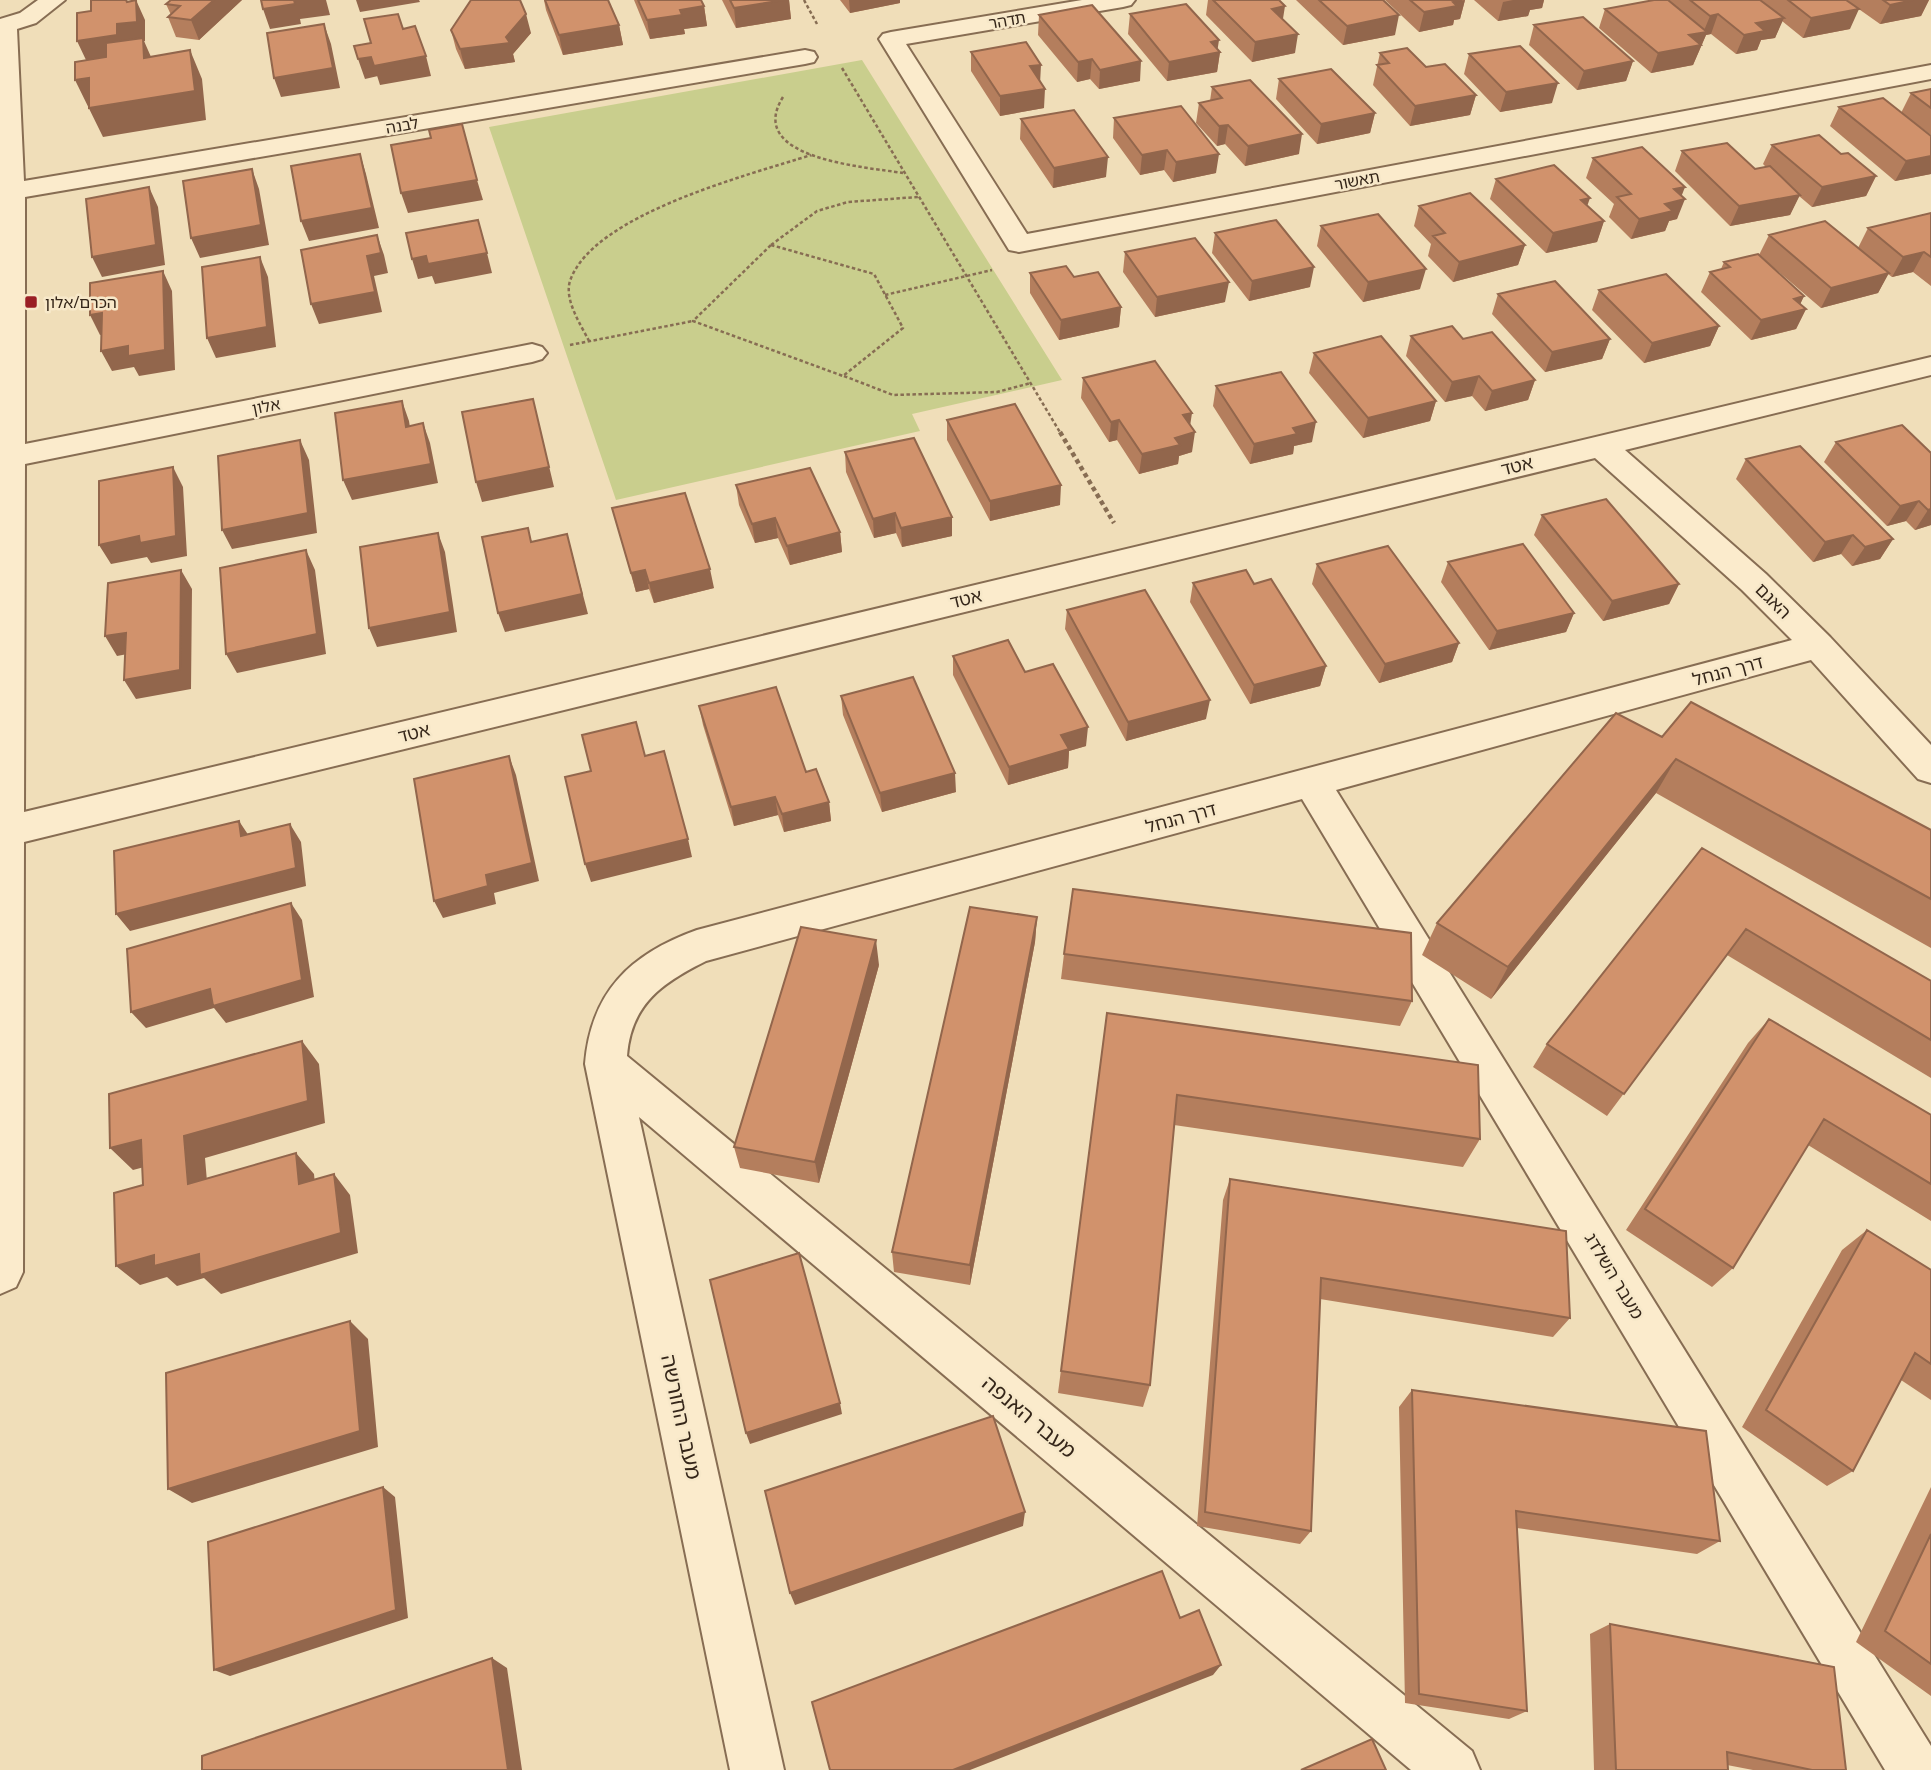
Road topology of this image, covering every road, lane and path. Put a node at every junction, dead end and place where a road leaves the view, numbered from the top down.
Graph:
1 (53, 0) edge
2 (804, 0) edge
3 (1123, 0) edge
4 (2, 26) edge
5 (832, 51) junction
6 (805, 57) junction
7 (1931, 72) edge
8 (811, 155) junction
9 (904, 173) junction
10 (6, 192) edge
11 (918, 197) junction
12 (1019, 244) junction
13 (771, 245) junction
14 (966, 276) junction
15 (885, 295) junction
16 (693, 321) junction
17 (589, 341) junction
18 (532, 352) joint
19 (1931, 366) edge
20 (843, 376) junction
21 (1031, 383) junction
22 (1601, 446) junction
23 (4, 459) edge
24 (1135, 558) junction
25 (1818, 646) junction
26 (1931, 769) edge
27 (1312, 783) junction
28 (3, 832) edge
29 (606, 1063) junction
30 (0, 1272) edge
31 (757, 1770) edge
32 (1453, 1770) edge
33 (1915, 1770) edge

1 - 4 street
2 - 5 path
3 - 12 street, תדהר
4 - 10 street
5 - 6 path
5 - 9 path
6 - 8 path
6 - 10 street, לבנה
7 - 12 street, תאשור
8 - 9 path
8 - 17 path
9 - 11 path
10 - 23 street
11 - 13 path
11 - 14 path
12 - 14 path
13 - 15 path
13 - 16 path
14 - 15 path
14 - 21 path
15 - 20 path
16 - 17 path
16 - 20 path
17 - 18 path
18 - 23 street, אלון
19 - 22 street, אטד
20 - 21 path
21 - 24 path
22 - 24 street, אטד
22 - 25 street, האגם
23 - 28 street
24 - 28 street, אטד
25 - 26 street, האגם
25 - 27 street, דרך הנחל
27 - 29 street, דרך הנחל
27 - 33 street, מעבר השלדג
28 - 30 street
29 - 31 street, מעבר החורשה
29 - 32 street, מעבר האנפה

